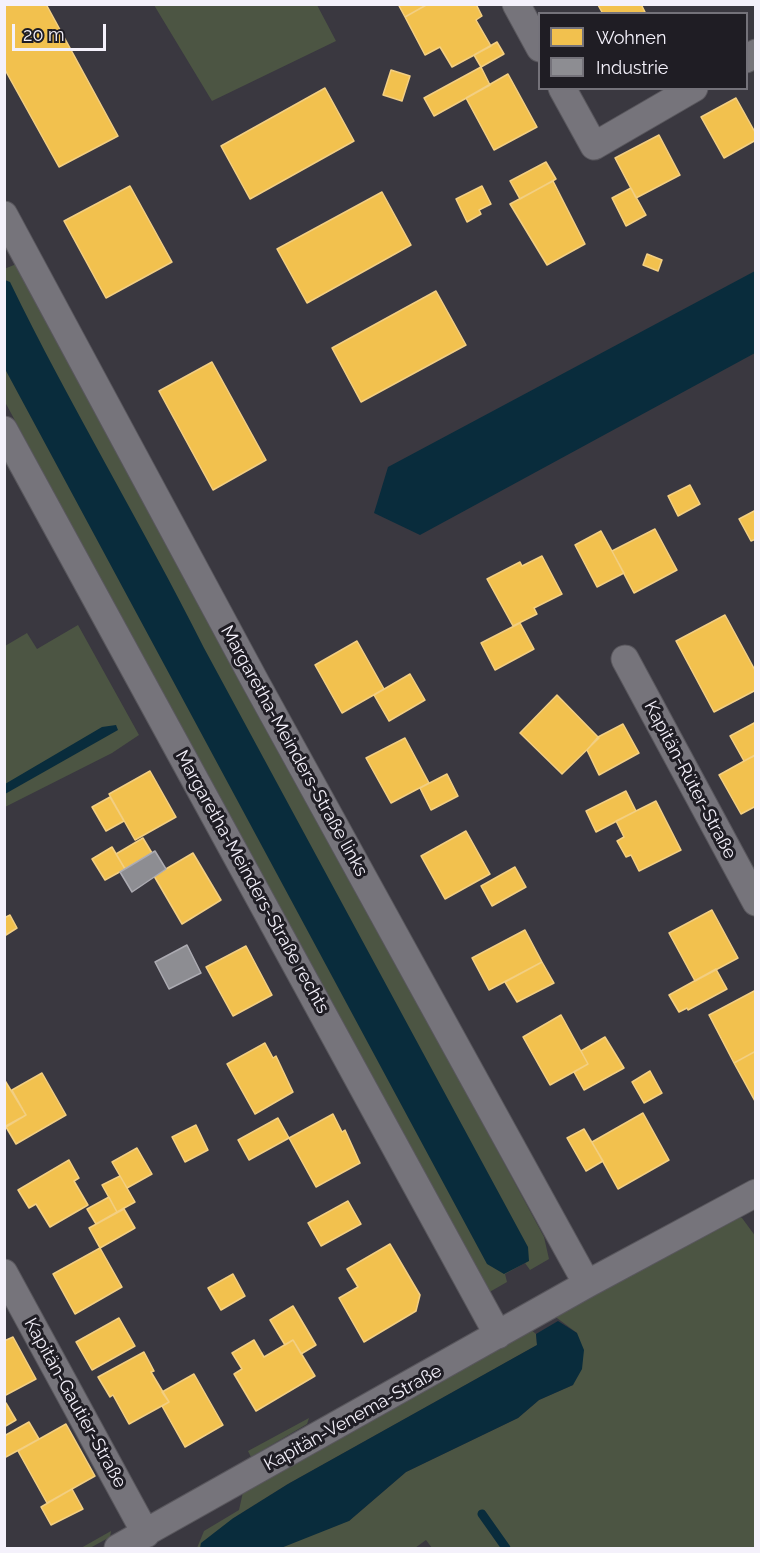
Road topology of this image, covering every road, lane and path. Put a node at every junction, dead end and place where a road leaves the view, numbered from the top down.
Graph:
1 (516, 4) edge
2 (538, 44) edge
3 (563, 90) edge
4 (691, 90) edge
5 (9, 233) edge
6 (4, 430) edge
7 (625, 659) dead end
8 (756, 902) edge
9 (752, 1204) edge
10 (4, 1273) edge
11 (587, 1284) junction
12 (498, 1335) junction
13 (146, 1534) junction
14 (118, 1548) edge

1 - 2 street
3 - 4 street
5 - 11 street, Margaretha-Meinders-Straße links
6 - 12 street, Margaretha-Meinders-Straße rechts
7 - 8 street, Kapitän-Rüter-Straße
9 - 11 street
10 - 13 street, Kapitän-Gautier-Straße
11 - 12 street, Kapitän-Venema-Straße
12 - 13 street, Kapitän-Venema-Straße
13 - 14 street, Kapitän-Venema-Straße

